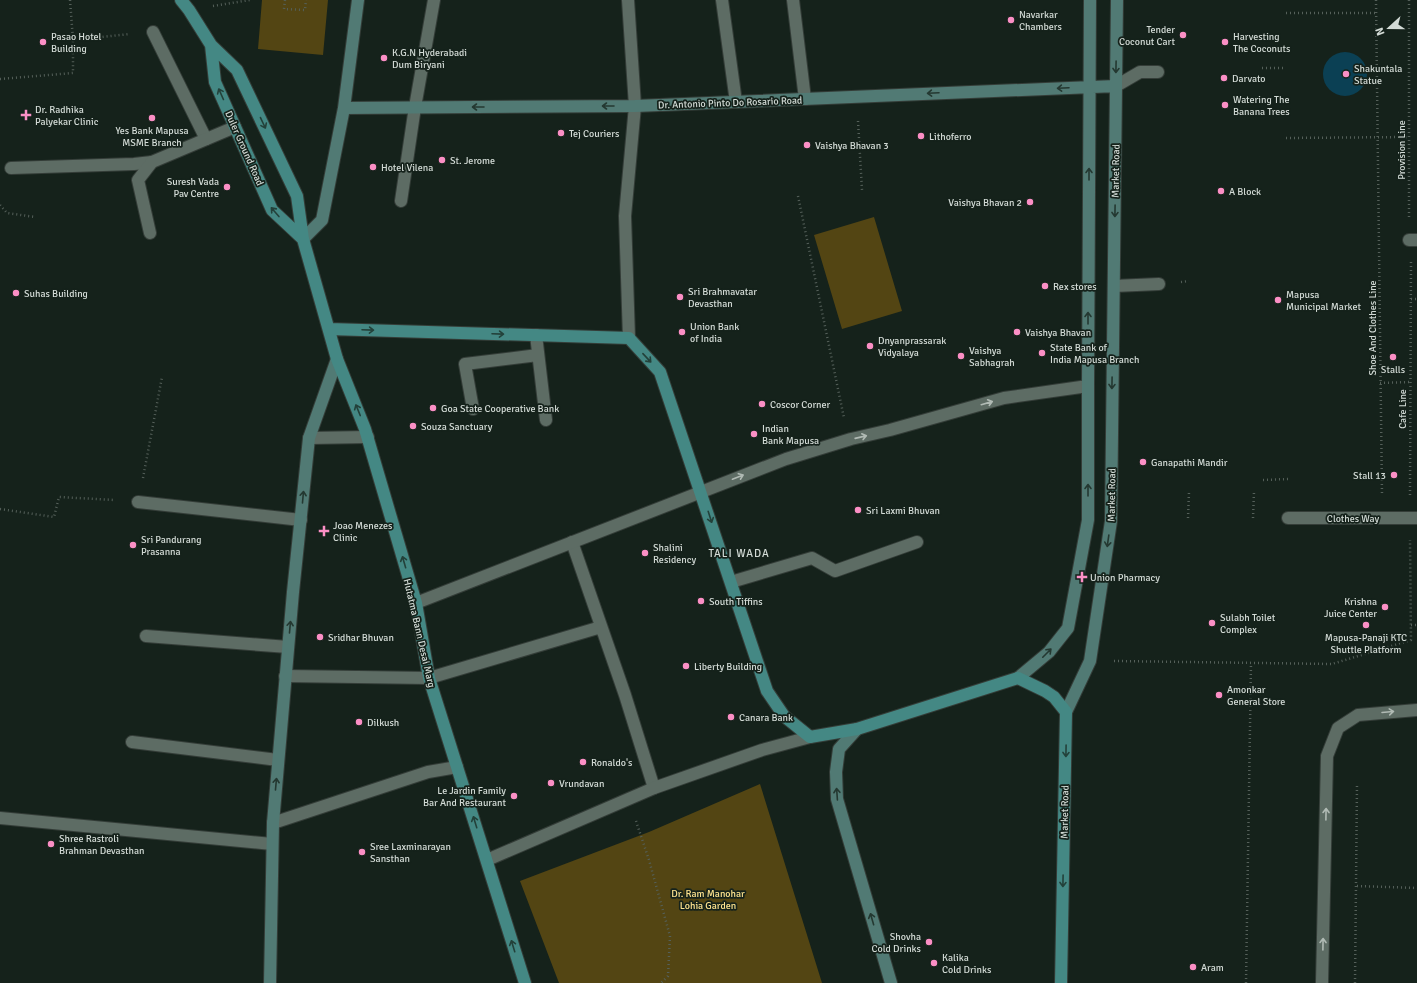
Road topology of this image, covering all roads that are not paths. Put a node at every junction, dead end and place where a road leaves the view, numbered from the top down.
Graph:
1 (181, 0) edge
2 (358, 0) edge
3 (434, 0) edge
4 (628, 0) edge
5 (722, 0) edge
6 (793, 0) edge
7 (1090, 0) edge
8 (1117, 0) edge
9 (153, 32) road end
10 (211, 45) junction
11 (1158, 72) dead end
12 (1089, 86) junction
13 (1116, 86) junction
14 (805, 99) junction
15 (736, 102) junction
16 (635, 106) junction
17 (344, 108) junction
18 (416, 108) junction
19 (235, 127) junction
20 (206, 139) junction
21 (152, 162) junction
22 (11, 168) dead end
23 (402, 201) dead end
24 (150, 233) dead end
25 (303, 239) junction
26 (1159, 284) dead end
27 (1114, 286) junction
28 (329, 329) junction
29 (536, 335) junction
30 (629, 338) junction
31 (538, 355) junction
32 (337, 359) junction
33 (1088, 386) junction
34 (473, 409) dead end
35 (546, 420) dead end
36 (368, 437) junction
37 (308, 438) junction
38 (701, 491) junction
39 (138, 502) road end
40 (1288, 518) dead end
41 (1413, 518) edge
42 (301, 520) junction
43 (572, 542) junction
44 (917, 542) dead end
45 (732, 582) junction
46 (416, 603) junction
47 (601, 627) junction
48 (146, 636) dead end
49 (288, 647) junction
50 (286, 676) junction
51 (429, 678) junction
52 (1018, 678) junction
53 (1417, 710) edge
54 (1066, 712) junction
55 (857, 729) junction
56 (810, 737) junction
57 (132, 742) dead end
58 (278, 760) junction
59 (457, 767) junction
60 (654, 788) junction
61 (0, 818) edge
62 (272, 823) junction
63 (272, 844) junction
64 (487, 860) junction
65 (270, 983) edge
66 (525, 983) edge
67 (891, 983) edge
68 (1061, 983) edge
69 (1322, 983) edge

1 - 10 main road, Duler Ground Road
2 - 17 street
3 - 18 street
4 - 16 street
5 - 15 street
6 - 14 street
7 - 12 street
8 -> 13 street, Market Road
9 - 20 street
19 -> 10 main road, Duler Ground Road
10 -> 25 main road, Duler Ground Road
11 - 13 street
12 - 13 street, Dr. Antonio Pinto Do Rosario Road
12 -> 14 street, Dr. Antonio Pinto Do Rosario Road
33 -> 12 street
13 -> 27 street, Market Road
14 - 15 street, Dr. Antonio Pinto Do Rosario Road
15 - 16 street, Dr. Antonio Pinto Do Rosario Road
16 -> 18 street, Dr. Antonio Pinto Do Rosario Road
16 - 30 street
17 - 18 street, Dr. Antonio Pinto Do Rosario Road
17 - 25 street
18 - 23 street
19 - 20 street
25 -> 19 main road, Duler Ground Road
20 - 21 street
21 - 22 street
21 - 24 street
25 - 28 main road, Duler Ground Road
26 - 27 street
27 -> 54 street, Market Road
28 -> 29 main road
28 - 32 main road, Hutatma Bann Desai Marg
29 - 30 main road
29 - 31 street
30 -> 38 main road
31 - 34 street
31 - 35 street
36 -> 32 main road, Hutatma Bann Desai Marg
32 - 37 street
38 -> 33 street
52 -> 33 street
36 - 37 street
46 -> 36 main road, Hutatma Bann Desai Marg
42 -> 37 street
38 - 43 street
38 -> 45 main road
39 - 42 street
40 - 41 street, Clothes Way
49 -> 42 street
43 - 46 street
43 - 47 street
44 - 45 street
45 - 56 main road
46 - 51 main road, Hutatma Bann Desai Marg
47 - 51 street
47 - 60 street
48 - 49 street
49 - 50 street
50 - 51 street
50 - 58 street
51 - 59 main road, Hutatma Bann Desai Marg
52 - 54 main road
52 - 55 main road
69 -> 53 street
54 -> 68 main road, Market Road
55 - 56 main road
67 -> 55 street
56 - 60 street
57 - 58 street
62 -> 58 street
59 - 62 street
64 -> 59 main road, Hutatma Bann Desai Marg
60 - 64 street
61 - 63 street
62 - 63 street
63 - 65 street
66 -> 64 main road, Hutatma Bann Desai Marg

